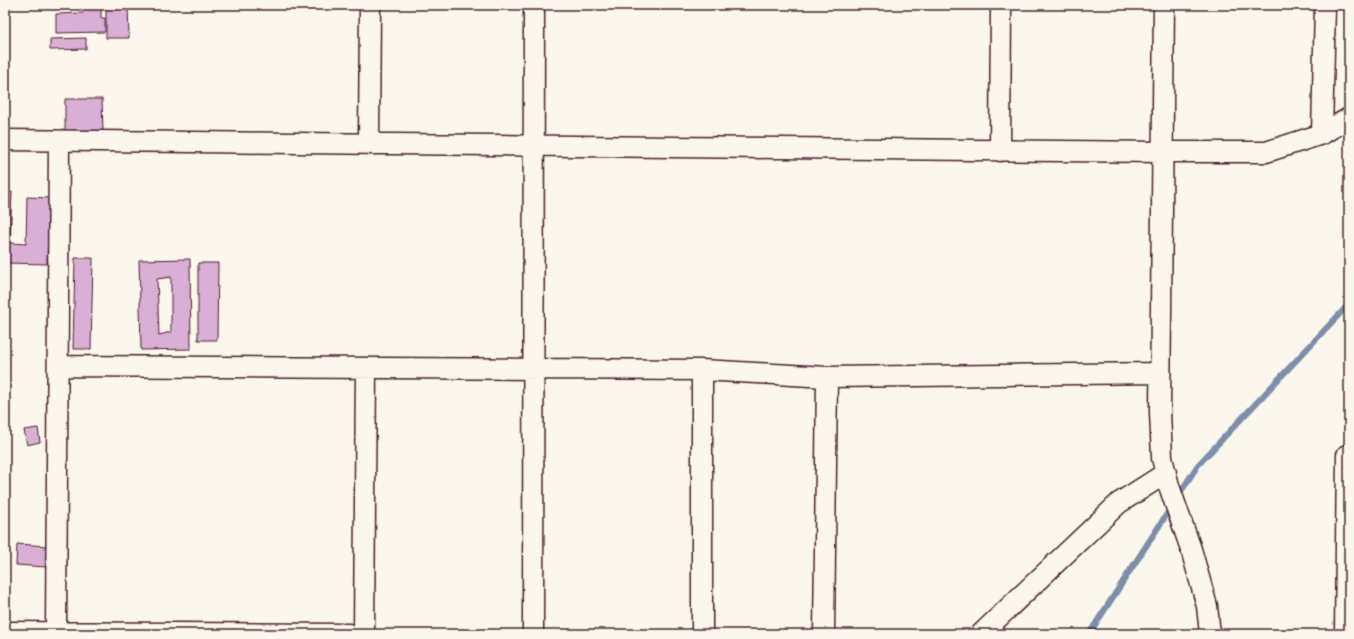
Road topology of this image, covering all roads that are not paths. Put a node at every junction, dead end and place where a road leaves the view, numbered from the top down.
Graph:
1 (370, 5) edge
2 (534, 5) edge
3 (1001, 5) edge
4 (1164, 5) edge
5 (1325, 5) edge
6 (1349, 118) edge
7 (1322, 134) junction
8 (5, 140) edge
9 (59, 141) junction
10 (369, 144) junction
11 (534, 146) junction
12 (1000, 151) junction
13 (1162, 152) junction
14 (58, 366) junction
15 (366, 368) junction
16 (533, 369) junction
17 (702, 370) junction
18 (1160, 373) junction
19 (827, 377) junction
20 (1349, 454) edge
21 (1167, 480) junction
22 (5, 632) edge
23 (56, 632) junction
24 (349, 634) edge
25 (364, 634) edge
26 (533, 634) edge
27 (702, 634) edge
28 (824, 634) edge
29 (981, 634) edge
30 (1210, 634) edge
31 (1345, 634) edge

1 - 10 street
2 - 11 street
3 - 12 street
4 - 13 street
5 - 7 street
6 - 7 street
7 - 13 street
8 - 9 street
9 - 10 street
9 - 14 street
10 - 11 street
11 - 12 street
11 - 16 street
12 - 13 street
13 - 18 street
14 - 15 street
14 - 23 street
15 - 16 street
15 - 25 street
16 - 17 street
16 - 26 street
17 - 19 street
17 - 27 street
18 - 19 street
18 - 21 street
19 - 28 street
20 - 31 street
21 - 29 street
21 - 30 street
22 - 23 street
23 - 24 street

